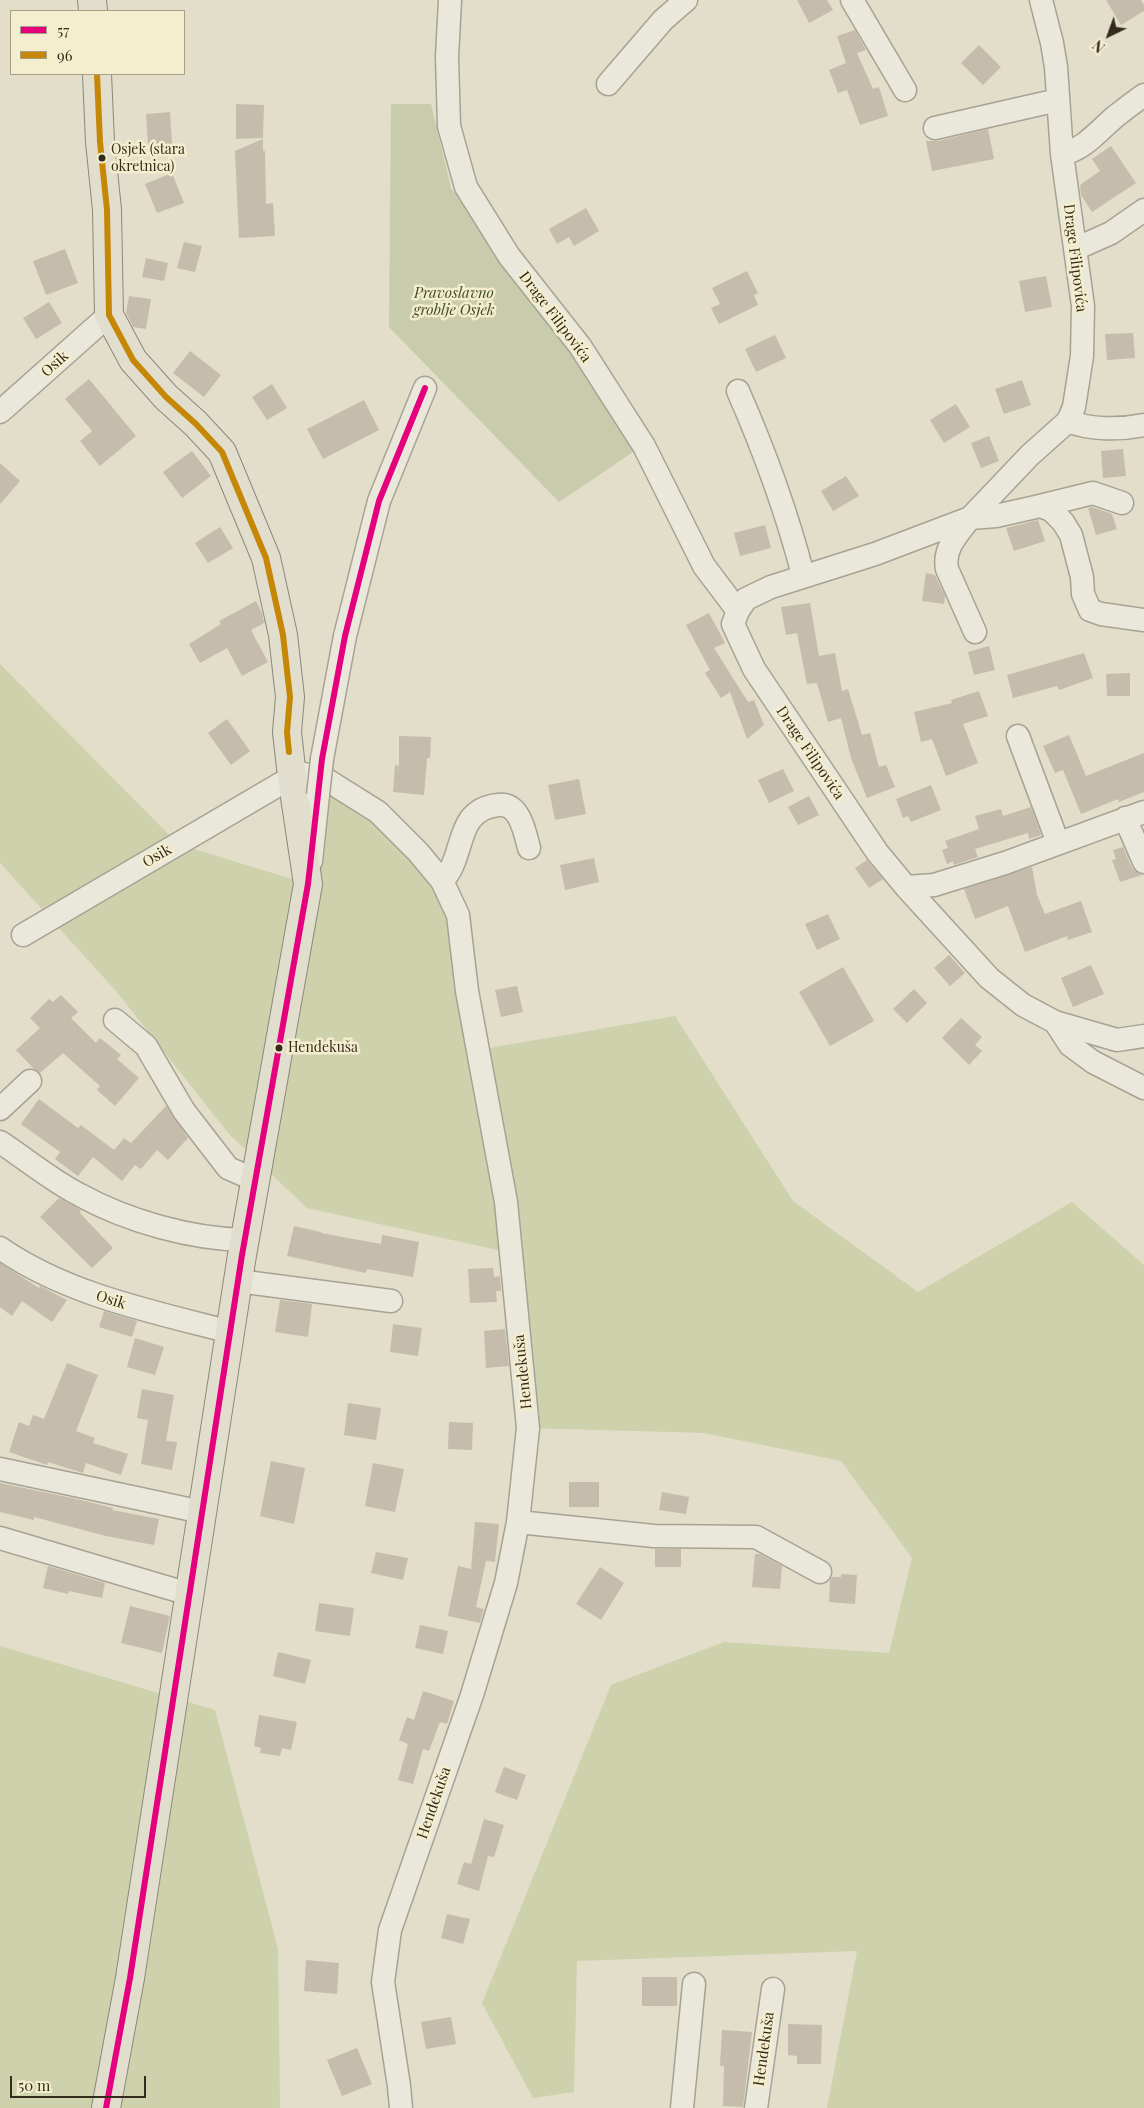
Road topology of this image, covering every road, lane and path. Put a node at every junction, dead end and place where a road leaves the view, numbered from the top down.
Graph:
1 (450, 0) edge
2 (686, 0) edge
3 (852, 0) edge
4 (1041, 0) edge
5 (97, 75) edge
6 (608, 84) dead end
7 (904, 90) dead end
8 (1144, 95) edge
9 (1058, 100) junction
10 (935, 128) dead end
11 (1062, 154) junction
12 (1144, 210) edge
13 (1075, 249) junction
14 (109, 315) junction
15 (425, 388) dead end
16 (738, 391) dead end
17 (0, 412) edge
18 (1068, 421) junction
19 (1144, 425) edge
20 (1122, 503) dead end
21 (1040, 506) junction
22 (970, 518) junction
23 (803, 575) junction
24 (738, 611) junction
25 (1144, 620) edge
26 (975, 632) dead end
27 (1018, 736) dead end
28 (291, 773) junction
29 (1134, 815) edge
30 (1058, 843) junction
31 (529, 848) dead end
32 (1144, 862) edge
33 (442, 881) junction
34 (308, 884) junction
35 (906, 887) junction
36 (23, 935) dead end
37 (115, 1020) dead end
38 (1055, 1022) junction
39 (1144, 1036) edge
40 (30, 1081) dead end
41 (1144, 1088) edge
42 (0, 1109) edge
43 (0, 1142) edge
44 (255, 1180) junction
45 (245, 1240) junction
46 (0, 1248) edge
47 (238, 1281) junction
48 (391, 1301) dead end
49 (230, 1332) junction
50 (0, 1469) edge
51 (202, 1512) junction
52 (518, 1522) junction
53 (0, 1538) edge
54 (820, 1572) dead end
55 (189, 1594) junction
56 (694, 1984) dead end
57 (773, 1989) dead end
58 (400, 2097) edge
59 (106, 2108) edge
60 (412, 2108) edge
61 (682, 2108) edge
62 (756, 2108) edge

1 - 24 street, Drage Filipovića
2 - 6 street
3 - 7 street
4 - 9 street, Drage Filipovića
5 - 14 main road
8 - 11 street
9 - 10 street
9 - 11 street, Drage Filipovića
11 - 13 street, Drage Filipovića
12 - 13 street
13 - 18 street, Drage Filipovića
14 - 17 street, Osik
14 - 28 main road
15 - 34 street, bridge
16 - 23 street
18 - 19 street
18 - 22 street
20 - 21 street
21 - 22 street
21 - 25 street
22 - 23 street
22 - 26 street
23 - 24 street
24 - 35 street, Drage Filipovića
27 - 30 street
28 - 33 street, Hendekuša
28 - 34 main road
28 - 36 street, Osik
29 - 30 street
29 - 32 street
30 - 35 street
31 - 33 street
33 - 52 street, Hendekuša
34 - 44 main road
35 - 38 street, Drage Filipovića
37 - 44 street
38 - 39 street, Drage Filipovića
38 - 41 street, Drage Filipovića
40 - 42 street
43 - 45 street
44 - 45 main road
45 - 47 main road
46 - 49 street, Osik
47 - 48 street
47 - 49 main road
49 - 51 main road
50 - 51 street
51 - 55 main road
52 - 54 street
52 - 58 street, Hendekuša
53 - 55 street
55 - 59 main road
56 - 61 street
57 - 62 street, Hendekuša
58 - 60 street, Hendekuša

